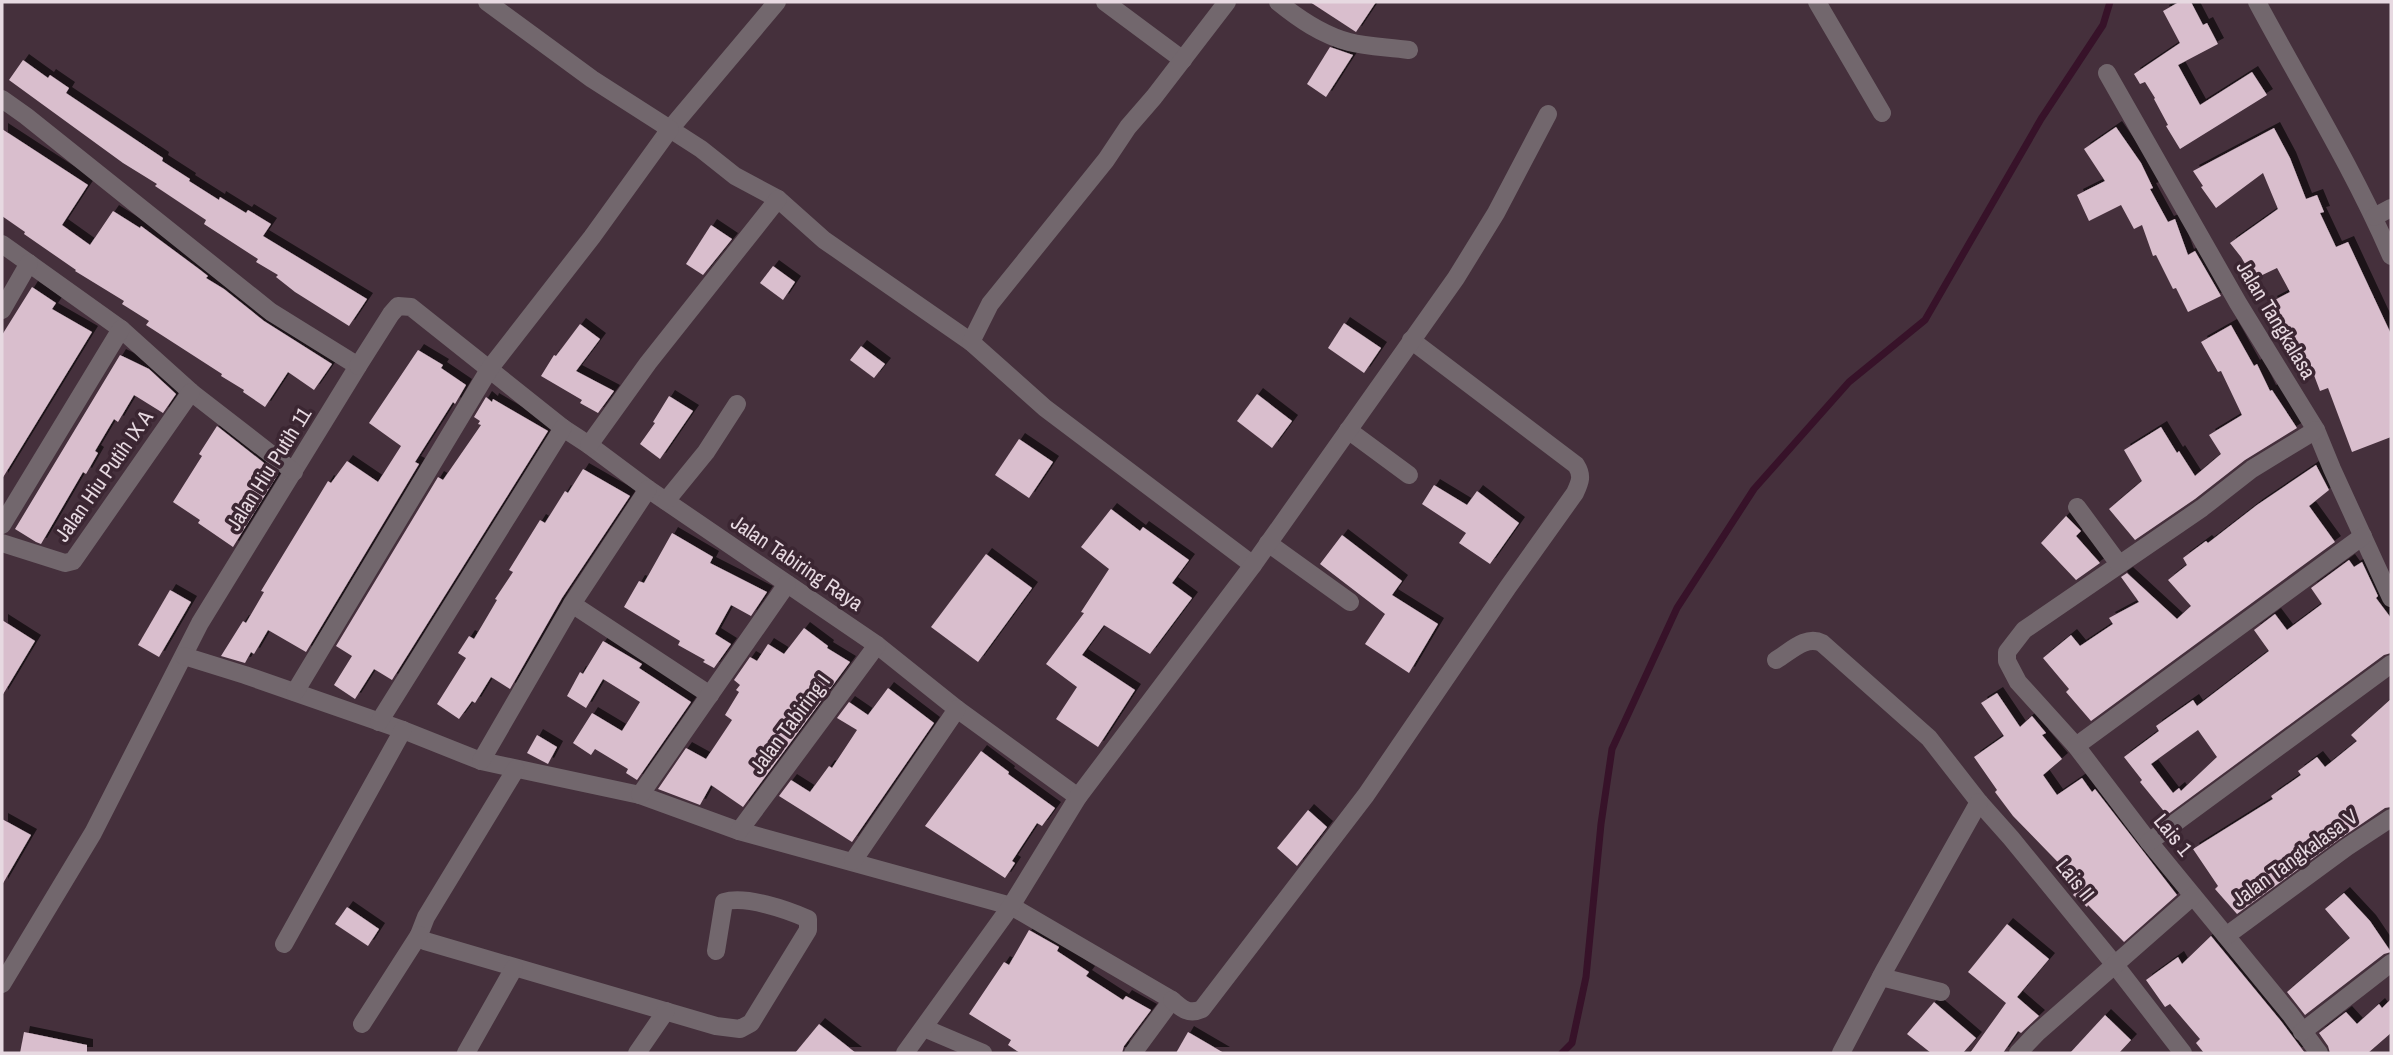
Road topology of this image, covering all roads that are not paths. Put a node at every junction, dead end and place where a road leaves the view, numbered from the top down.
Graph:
1 (487, 2) edge
2 (777, 2) edge
3 (1105, 2) edge
4 (1227, 2) edge
5 (1278, 2) edge
6 (1817, 2) edge
7 (2258, 2) edge
8 (1409, 50) dead end
9 (1183, 60) junction
10 (2107, 74) dead end
11 (2, 99) edge
12 (1882, 113) dead end
13 (1548, 114) dead end
14 (670, 129) junction
15 (778, 199) junction
16 (2391, 208) edge
17 (2374, 218) junction
18 (2, 244) edge
19 (2391, 256) edge
20 (29, 263) junction
21 (2, 310) edge
22 (121, 329) junction
23 (1411, 340) junction
24 (971, 342) junction
25 (358, 366) junction
26 (490, 368) junction
27 (191, 392) junction
28 (737, 404) dead end
29 (563, 428) junction
30 (1348, 430) junction
31 (2316, 430) junction
32 (590, 444) junction
33 (294, 472) junction
34 (1409, 475) dead end
35 (648, 489) junction
36 (666, 501) junction
37 (2077, 507) dead end
38 (2, 525) edge
39 (2363, 536) junction
40 (2, 543) edge
41 (1268, 543) junction
42 (2119, 564) junction
43 (1253, 565) junction
44 (787, 584) junction
45 (2391, 598) edge
46 (1350, 602) dead end
47 (572, 604) junction
48 (877, 645) junction
49 (184, 656) junction
50 (1776, 660) dead end
51 (2391, 664) edge
52 (295, 692) junction
53 (710, 695) junction
54 (957, 709) junction
55 (379, 722) junction
56 (403, 730) junction
57 (2076, 747) junction
58 (481, 761) junction
59 (516, 769) junction
60 (640, 795) junction
61 (1078, 797) junction
62 (1979, 802) junction
63 (2391, 818) edge
64 (739, 831) junction
65 (2149, 842) junction
66 (853, 861) junction
67 (2193, 896) junction
68 (1011, 906) junction
69 (419, 935) junction
70 (2226, 936) junction
71 (284, 944) dead end
72 (716, 951) dead end
73 (8, 961) edge
74 (2391, 963) edge
75 (2115, 965) junction
76 (514, 968) junction
77 (1881, 977) junction
78 (2, 984) edge
79 (1941, 992) dead end
80 (1172, 1000) junction
81 (666, 1011) junction
82 (362, 1024) dead end
83 (924, 1028) junction
84 (2302, 1032) junction
85 (466, 1053) edge
86 (637, 1053) edge
87 (905, 1053) edge
88 (983, 1053) edge
89 (1133, 1053) edge
90 (1841, 1053) edge
91 (2018, 1053) edge
92 (2183, 1053) edge
93 (2319, 1053) edge

1 - 14 street
2 - 14 street
3 - 9 street
4 - 9 street
5 - 8 street
6 - 12 street
7 - 17 street
9 - 24 street
10 - 31 street, Jalan Tangkalasa
11 - 25 street
13 - 23 street
14 - 15 street
14 - 26 street
15 - 24 street
15 - 32 street
16 - 17 street
17 - 19 street
18 - 20 street
20 - 21 street
20 - 22 street
22 - 27 street
22 - 38 street
23 - 30 street
23 - 80 street
24 - 43 street
25 - 26 street, Jalan Hiu Putih 11
25 - 33 street, Jalan Hiu Putih 11
26 - 29 street, Jalan Tabiring Raya
26 - 52 street
27 - 33 street
27 - 40 street, Jalan Hiu Putih IX A
28 - 36 street
29 - 32 street, Jalan Tabiring Raya
29 - 55 street
30 - 34 street
30 - 41 street
31 - 39 street, Jalan Tangkalasa
31 - 42 street
32 - 35 street, Jalan Tabiring Raya
33 - 49 street, Jalan Hiu Putih 11
35 - 36 street, Jalan Tabiring Raya
35 - 47 street
36 - 44 street, Jalan Tabiring Raya
37 - 42 street
39 - 45 street, Jalan Tangkalasa
39 - 57 street
41 - 43 street
41 - 46 street
42 - 57 street, Lais 1
43 - 61 street
44 - 48 street, Jalan Tabiring Raya
44 - 53 street
47 - 53 street
47 - 58 street
48 - 54 street, Jalan Tabiring Raya
48 - 64 street, Jalan Tabiring I
49 - 52 street
49 - 73 street, Jalan Hiu Putih 11
50 - 62 street, Lais II
51 - 65 street
52 - 55 street
53 - 60 street
54 - 61 street, Jalan Tabiring Raya
54 - 66 street
55 - 56 street
56 - 58 street
56 - 71 street
57 - 65 street, Lais 1
58 - 59 street
59 - 60 street
59 - 69 street
60 - 64 street
61 - 68 street
62 - 75 street, Lais II
62 - 77 street
63 - 70 street, Jalan Tangkalasa V
64 - 66 street
65 - 67 street, Lais 1
66 - 68 street
67 - 70 street, Lais 1
67 - 75 street
68 - 80 street
68 - 83 street
69 - 76 street
69 - 82 street
70 - 84 street, Lais 1
72 - 81 street
73 - 78 street, Jalan Hiu Putih 11
74 - 84 street
75 - 91 street
75 - 92 street, Lais II
76 - 81 street
76 - 85 street
77 - 79 street
77 - 90 street
80 - 89 street
81 - 86 street
83 - 87 street
83 - 88 street
84 - 93 street, Lais 1

